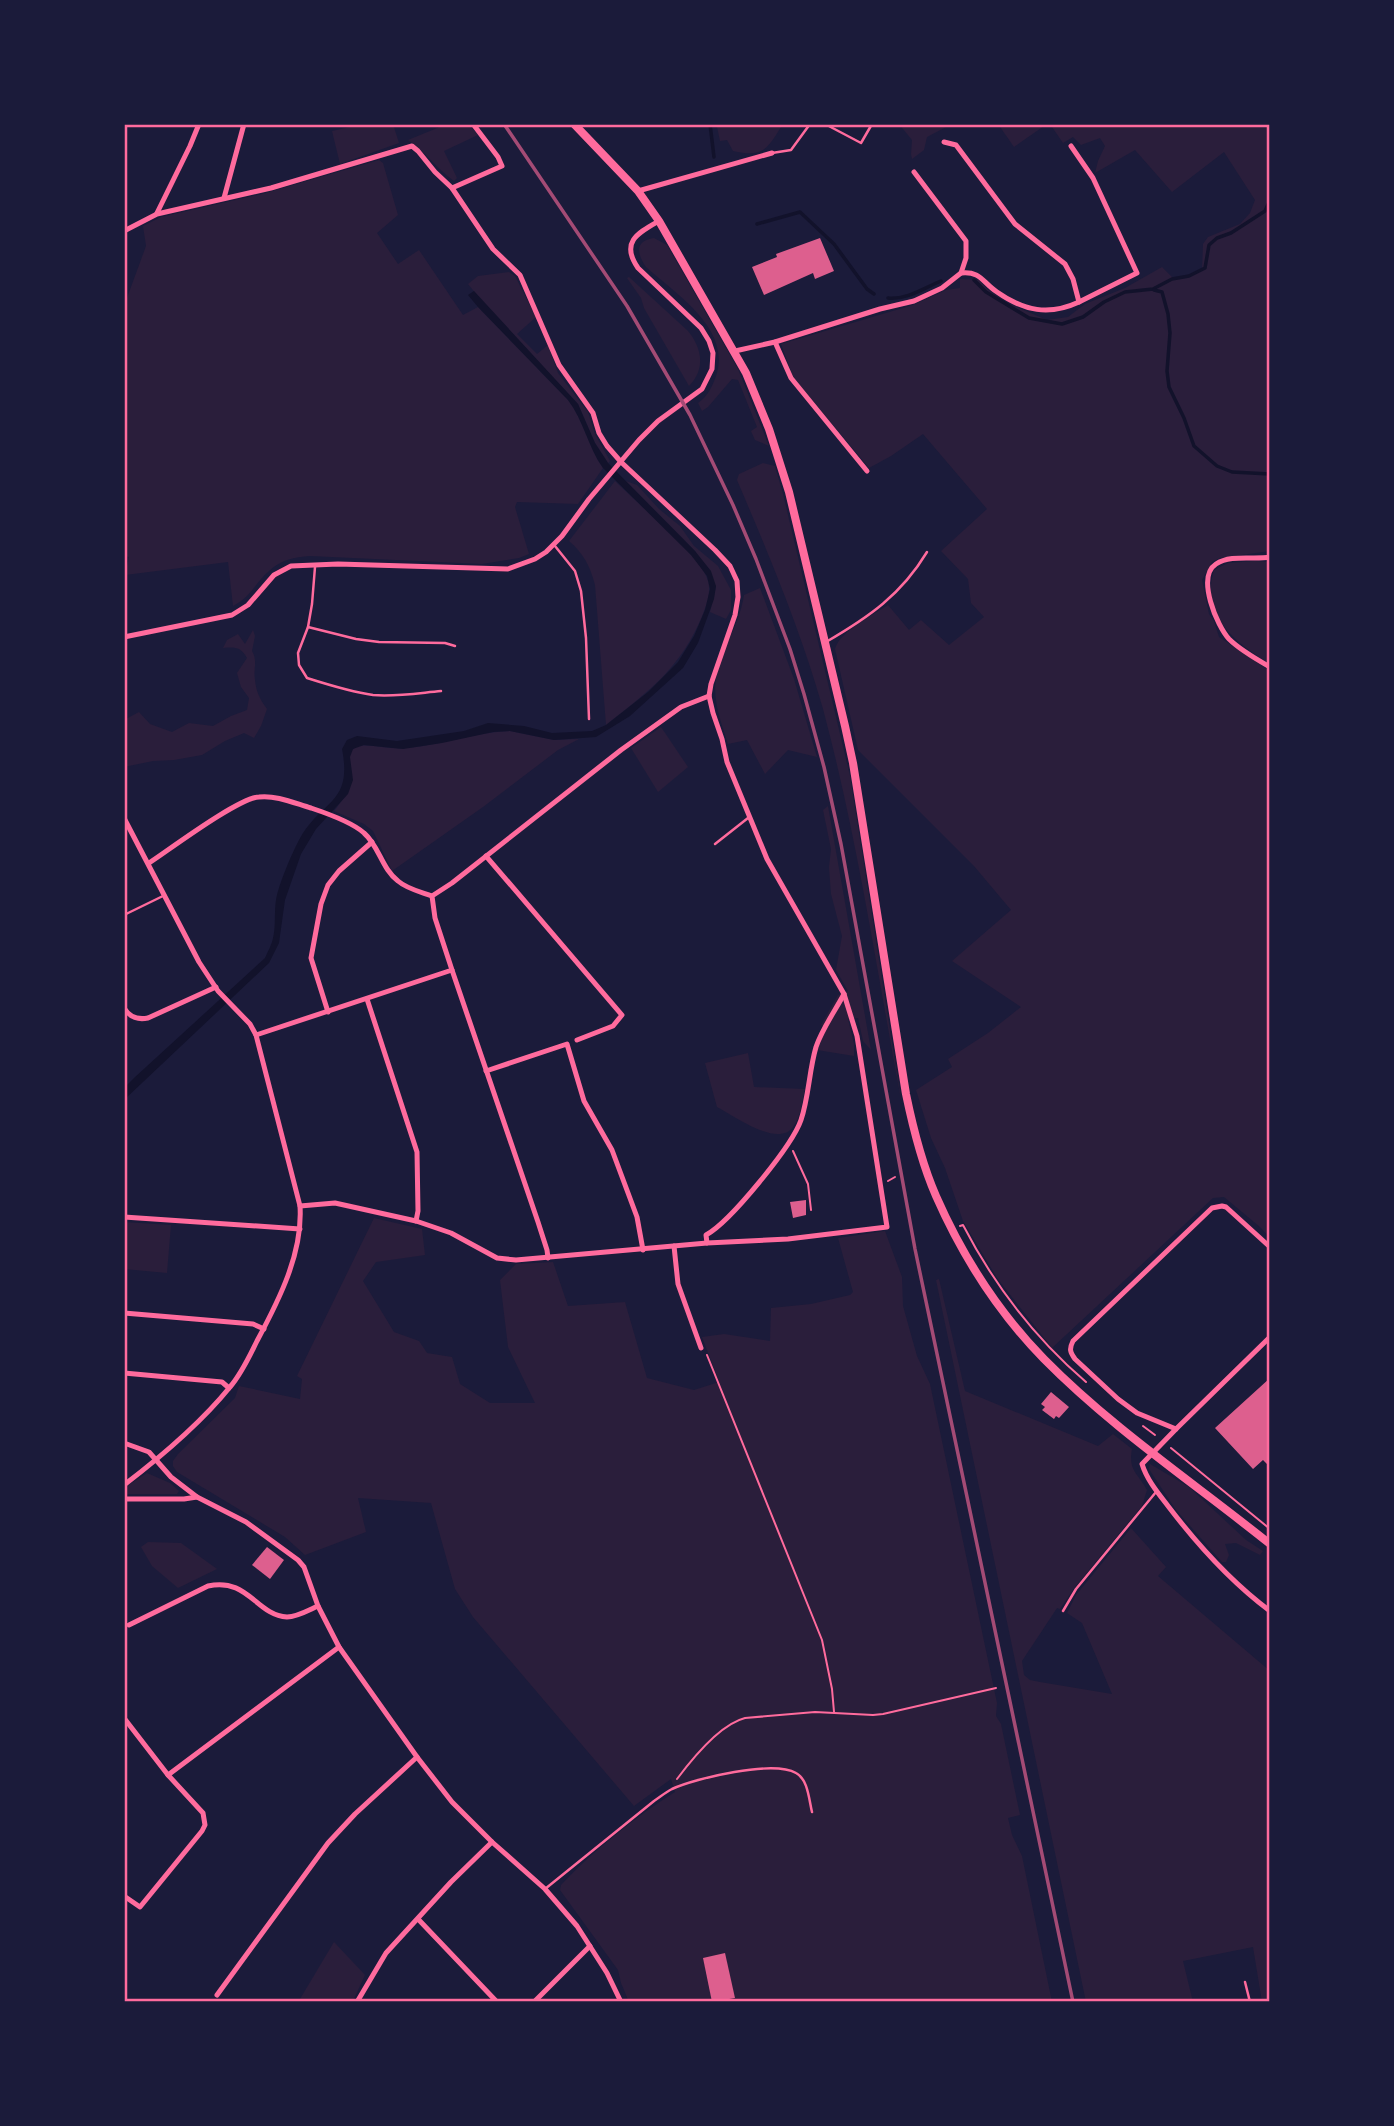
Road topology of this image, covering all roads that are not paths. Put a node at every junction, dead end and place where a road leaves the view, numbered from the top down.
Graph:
1 (199, 124) edge
2 (244, 124) edge
3 (473, 124) edge
4 (574, 124) edge
5 (810, 124) edge
6 (825, 124) edge
7 (872, 124) edge
8 (944, 142) dead end
9 (1071, 146) dead end
10 (772, 153) joint
11 (914, 172) dead end
12 (452, 188) junction
13 (638, 191) junction
14 (224, 198) junction
15 (157, 214) junction
16 (659, 221) junction
17 (124, 231) edge
18 (961, 273) junction
19 (1079, 302) junction
20 (775, 342) junction
21 (735, 351) junction
22 (621, 462) junction
23 (867, 471) dead end
24 (554, 545) junction
25 (927, 552) dead end
26 (1270, 557) edge
27 (316, 564) junction
28 (307, 627) junction
29 (124, 637) edge
30 (825, 643) junction
31 (455, 646) dead end
32 (1270, 667) edge
33 (441, 691) dead end
34 (709, 696) junction
35 (589, 719) dead end
36 (749, 817) junction
37 (124, 818) edge
38 (372, 842) junction
39 (715, 844) dead end
40 (486, 856) junction
41 (149, 863) junction
42 (165, 895) junction
43 (432, 896) junction
44 (124, 915) edge
45 (452, 970) junction
46 (217, 989) junction
47 (844, 994) junction
48 (367, 999) junction
49 (124, 1008) edge
50 (328, 1012) junction
51 (256, 1035) junction
52 (577, 1040) dead end
53 (486, 1071) junction
54 (300, 1206) junction
55 (124, 1217) edge
56 (416, 1222) junction
57 (300, 1229) junction
58 (707, 1243) junction
59 (674, 1246) junction
60 (1270, 1247) edge
61 (643, 1250) junction
62 (548, 1258) junction
63 (124, 1313) edge
64 (264, 1329) junction
65 (1270, 1337) edge
66 (701, 1348) road end
67 (124, 1373) edge
68 (229, 1388) junction
69 (1176, 1429) junction
70 (124, 1443) edge
71 (1153, 1452) junction
72 (158, 1459) junction
73 (124, 1485) edge
74 (1157, 1491) junction
75 (197, 1497) junction
76 (124, 1499) edge
77 (1270, 1544) edge
78 (318, 1606) junction
79 (1063, 1611) dead end
80 (1270, 1611) edge
81 (129, 1625) dead end
82 (339, 1647) junction
83 (124, 1718) edge
84 (418, 1758) junction
85 (168, 1775) junction
86 (812, 1812) dead end
87 (492, 1842) junction
88 (545, 1889) junction
89 (124, 1896) edge
90 (418, 1919) junction
91 (590, 1946) junction
92 (1245, 1982) dead end
93 (217, 1995) dead end
94 (357, 2002) edge
95 (497, 2002) edge
96 (534, 2002) edge
97 (621, 2002) edge
98 (1250, 2002) edge

1 - 15 street
2 - 14 street
3 - 12 street
4 - 13 main road
5 - 10 lane
6 - 7 lane
8 - 19 street
9 - 19 street
10 - 13 street
11 - 18 street
12 - 14 street
12 - 22 street
13 - 16 main road
14 - 15 street
15 - 17 street
16 - 21 main road
16 - 22 street
18 - 19 street
18 - 20 street
20 - 21 street
20 - 23 street
21 - 30 main road
22 - 24 street
22 - 34 street
24 - 27 street
24 - 35 lane
25 - 30 lane
26 - 32 street
27 - 28 lane
27 - 29 street
28 - 31 lane
28 - 33 lane
30 - 71 main road
34 - 36 street
34 - 40 street
36 - 39 lane
36 - 47 street
37 - 41 street
38 - 41 street
38 - 43 street
38 - 50 street
40 - 43 street
40 - 52 street
41 - 42 street
42 - 44 lane
42 - 46 street
43 - 45 street
45 - 48 street
45 - 53 street
46 - 49 street
46 - 51 street
47 - 58 street
47 - 58 street
48 - 50 street
48 - 56 street
50 - 51 street
51 - 54 street
53 - 61 street
53 - 62 street
54 - 56 street
54 - 57 street
55 - 57 street
56 - 62 street
57 - 64 street
58 - 59 street
59 - 61 street
59 - 66 street
60 - 69 street
61 - 62 street
63 - 64 street
64 - 68 street
65 - 69 street
67 - 68 street
68 - 72 street
69 - 71 street
70 - 72 street
71 - 74 street
71 - 77 main road
72 - 73 street
72 - 75 street
74 - 79 lane
74 - 80 street
75 - 76 street
75 - 78 street
78 - 81 street
78 - 82 street
82 - 84 street
82 - 85 street
83 - 85 street
84 - 87 street
84 - 93 street
85 - 89 street
86 - 88 lane
87 - 88 street
87 - 90 street
88 - 91 street
90 - 94 street
90 - 95 street
91 - 96 street
91 - 97 street
92 - 98 lane

